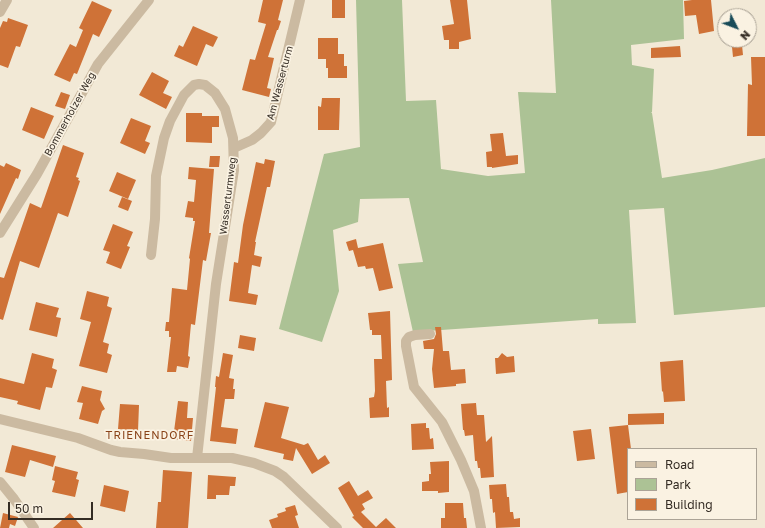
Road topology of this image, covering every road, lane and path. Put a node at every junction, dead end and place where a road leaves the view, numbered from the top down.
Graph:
1 (7, 0) edge
2 (149, 0) edge
3 (300, 0) edge
4 (0, 12) edge
5 (234, 148) junction
6 (0, 233) edge
7 (151, 255) dead end
8 (430, 334) dead end
9 (0, 419) edge
10 (197, 458) junction
11 (0, 482) edge
12 (34, 528) edge
13 (336, 528) edge
14 (481, 528) edge

1 - 4 street
2 - 6 street, Bommerholzer Weg
3 - 5 street, Am Wasserturm
5 - 7 street, Wasserturmweg
5 - 10 street, Wasserturmweg
8 - 14 street
9 - 10 street
10 - 13 street
11 - 12 street

